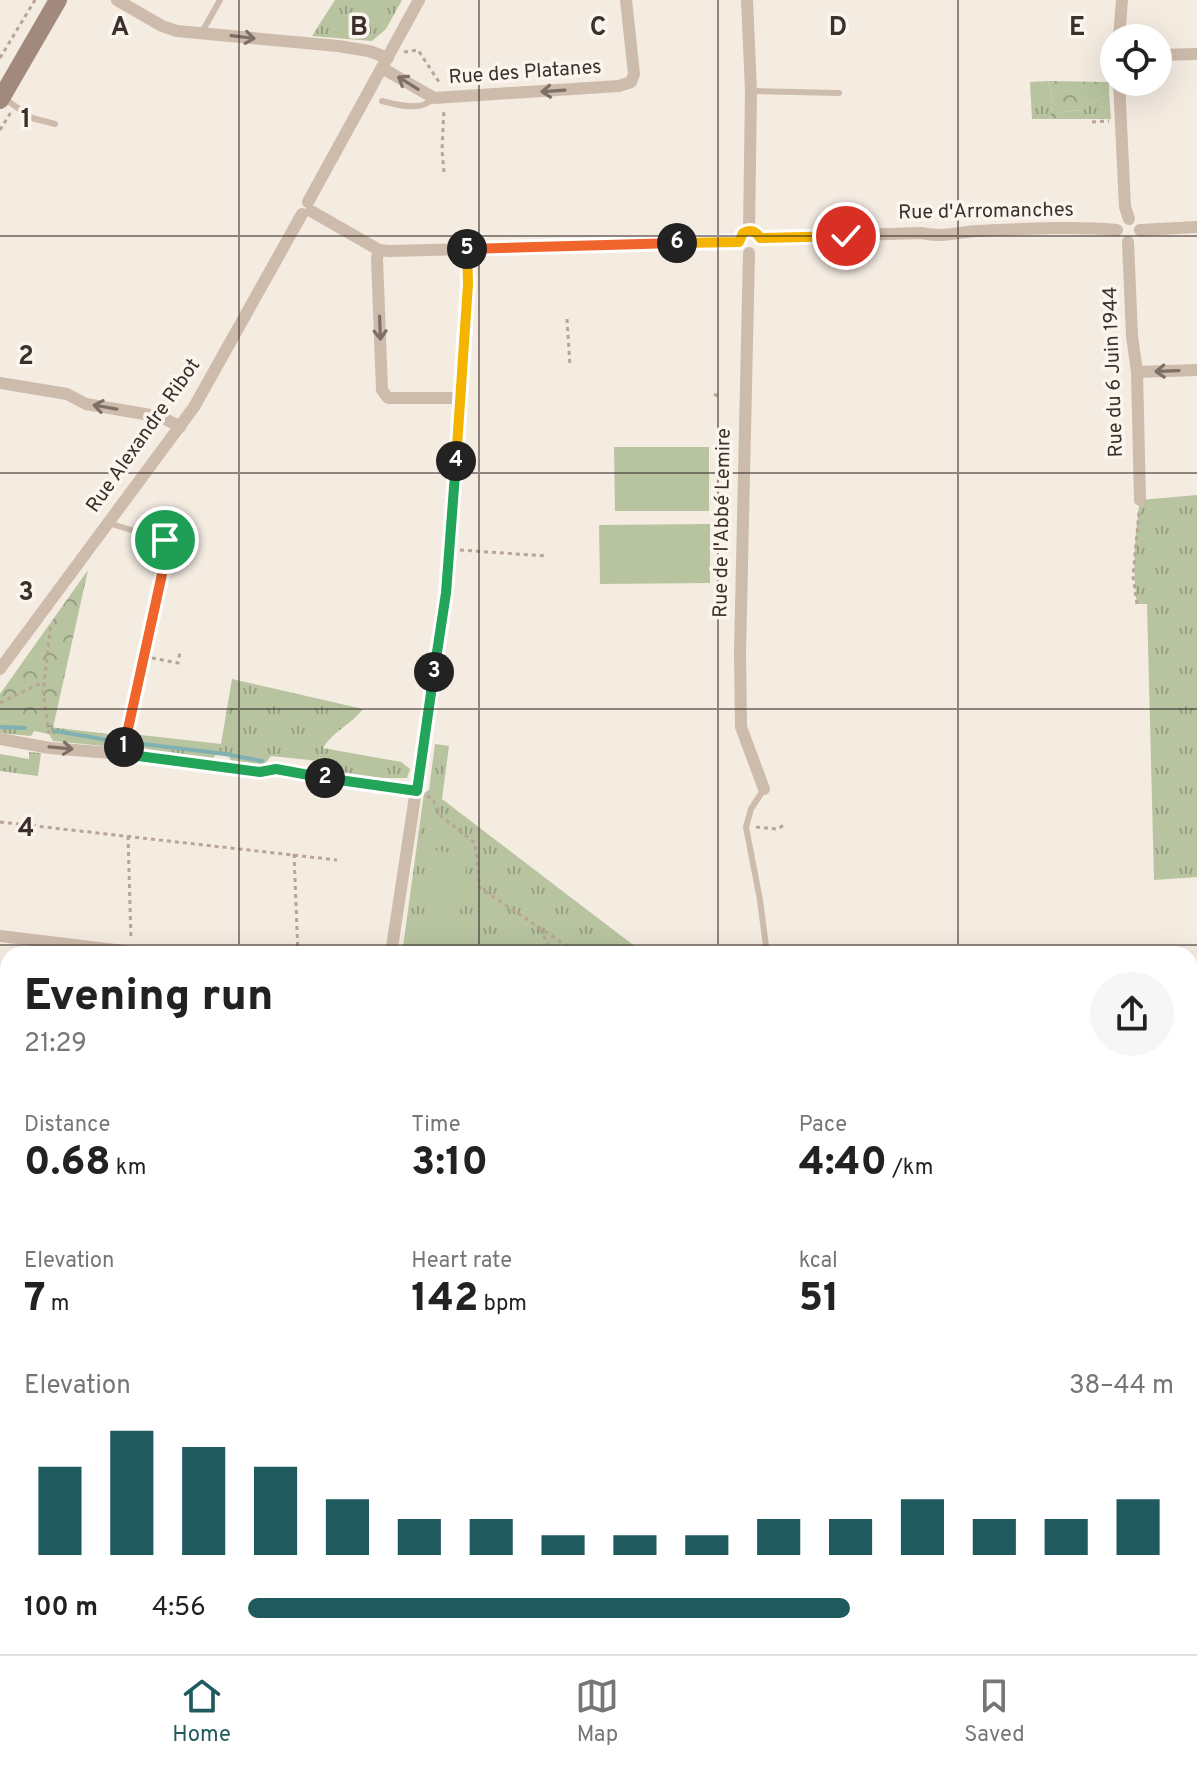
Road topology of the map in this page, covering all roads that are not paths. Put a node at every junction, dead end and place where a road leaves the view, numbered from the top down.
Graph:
1 (58, 0) edge
2 (117, 0) edge
3 (220, 0) edge
4 (419, 0) edge
5 (626, 0) edge
6 (747, 0) edge
7 (1122, 0) edge
8 (1120, 24) edge
9 (202, 32) junction
10 (1197, 54) edge
11 (1172, 55) edge
12 (385, 63) junction
13 (751, 91) junction
14 (839, 93) dead end
15 (1119, 96) edge
16 (434, 98) junction
17 (1, 99) edge
18 (382, 101) dead end
19 (55, 124) dead end
20 (307, 209) junction
21 (1129, 219) junction
22 (1197, 227) edge
23 (1117, 230) junction
24 (1140, 230) junction
25 (755, 235) junction
26 (739, 242) junction
27 (1128, 242) junction
28 (467, 248) junction
29 (379, 250) junction
30 (749, 253) junction
31 (1197, 370) edge
32 (1137, 372) junction
33 (0, 383) edge
34 (460, 398) junction
35 (180, 427) junction
36 (1140, 500) road end
37 (108, 523) junction
38 (0, 669) edge
39 (0, 739) edge
40 (123, 754) junction
41 (764, 789) joint
42 (417, 791) junction
43 (0, 936) edge
44 (82, 946) edge
45 (392, 946) edge
46 (766, 946) edge

1 - 17 main road
2 - 9 street, Rue des Platanes
3 - 9 lane
4 - 12 street, Rue Alexandre Ribot
5 -> 16 street, Rue des Platanes
6 - 13 street
7 - 8 street
9 -> 12 street, Rue des Platanes
10 - 11 street
16 -> 12 street, Rue des Platanes
12 - 20 street, Rue Alexandre Ribot
13 - 14 lane
13 - 25 street
15 - 21 street
16 - 18 lane, Rue des Platanes
17 - 19 lane
20 - 29 street
20 - 35 street, Rue Alexandre Ribot
21 - 23 street
21 - 24 street
22 - 24 street
23 - 25 street, Rue d'Arromanches
23 - 27 street
24 - 27 street
25 - 26 street
25 - 30 street
26 - 28 street
26 - 30 street
27 - 32 street, Rue du 6 Juin 1944
28 - 29 street
28 - 34 street
29 -> 34 street
30 - 41 street, Rue de l'Abbé Lemire
31 -> 32 street
32 - 36 street, Rue du 6 Juin 1944
35 -> 33 street
34 - 42 street
35 - 37 street, Rue Alexandre Ribot
37 - 38 street, Rue Alexandre Ribot
37 - 40 lane
39 -> 40 street
40 - 42 street
41 - 46 lane
42 - 45 street
43 - 44 street

